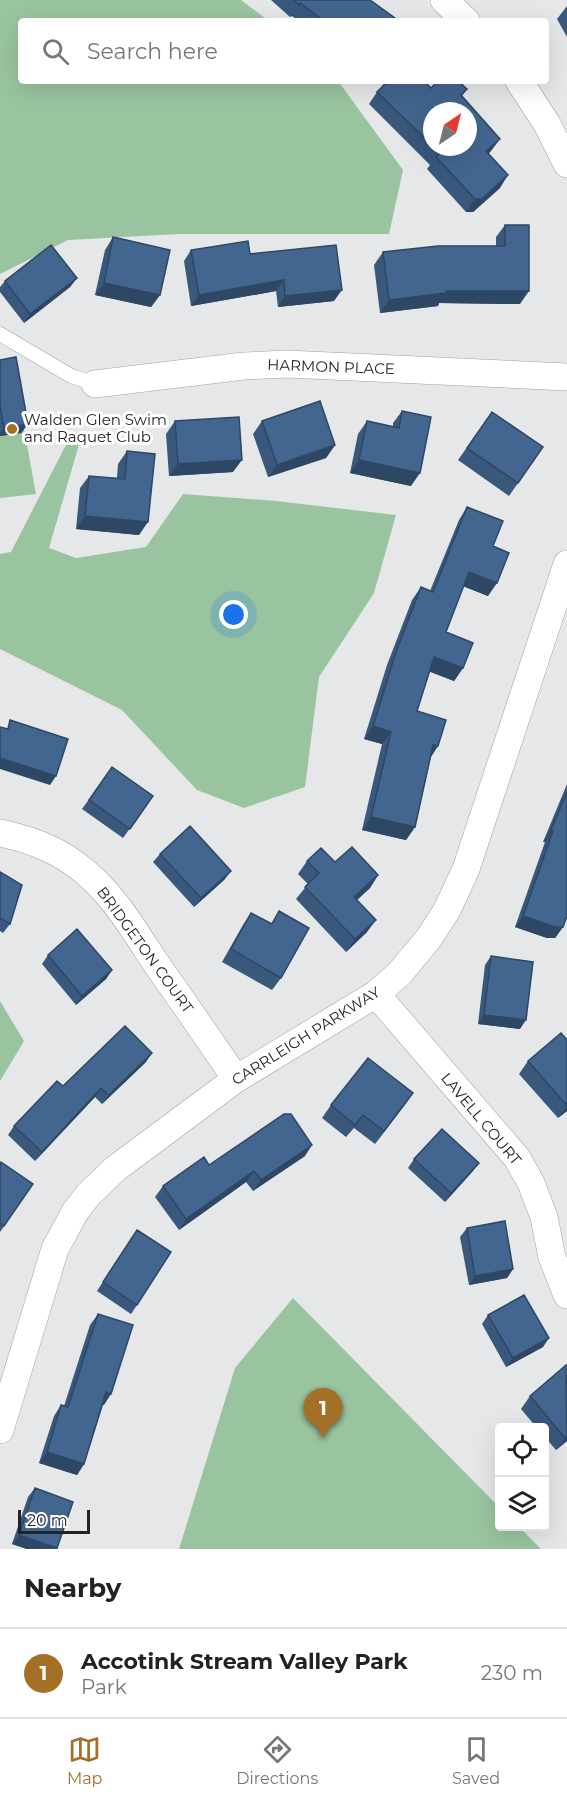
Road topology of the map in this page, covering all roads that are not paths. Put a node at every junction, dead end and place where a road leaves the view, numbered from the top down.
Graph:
1 (444, 0) edge
2 (463, 18) edge
3 (521, 84) edge
4 (567, 164) edge
5 (0, 334) edge
6 (567, 377) edge
7 (95, 384) joint
8 (567, 564) edge
9 (0, 833) edge
10 (376, 994) junction
11 (236, 1079) junction
12 (567, 1295) edge
13 (0, 1430) edge

1 - 2 street
3 - 4 street
5 - 7 lane
6 - 7 street, HARMON PLACE
8 - 10 street, CARRLEIGH PARKWAY
9 - 11 street, BRIDGETON COURT
10 - 11 street, CARRLEIGH PARKWAY
10 - 12 street, LAVELL COURT
11 - 13 street, CARRLEIGH PARKWAY

